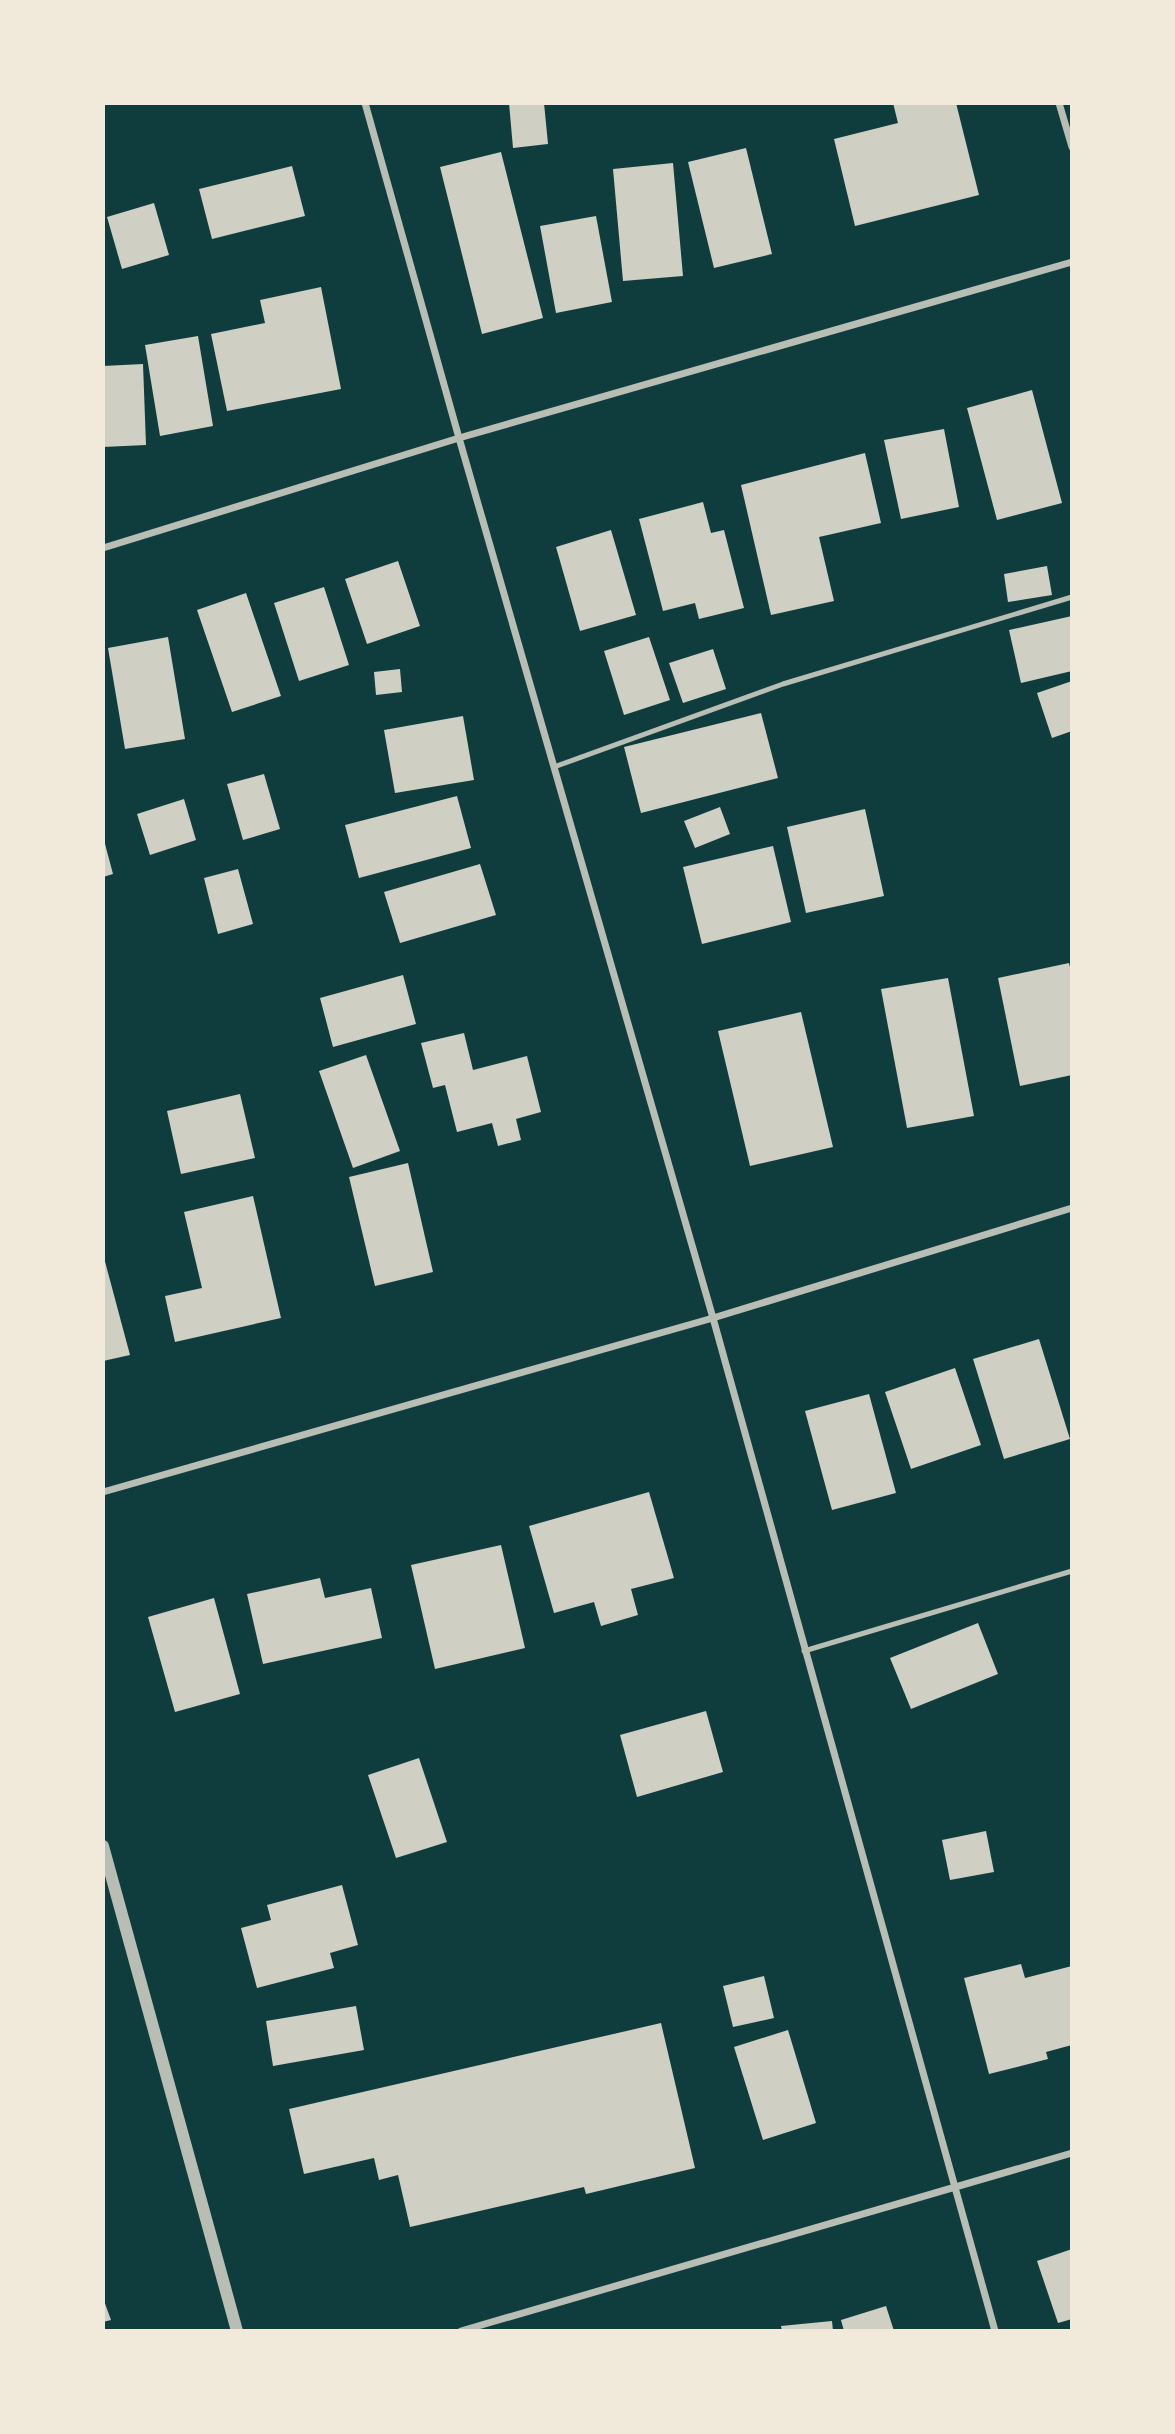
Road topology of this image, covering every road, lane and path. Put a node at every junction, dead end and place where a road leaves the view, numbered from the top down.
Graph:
1 (365, 103) edge
2 (1059, 103) edge
3 (1072, 147) edge
4 (1072, 262) edge
5 (459, 438) junction
6 (103, 548) edge
7 (1072, 597) edge
8 (554, 767) junction
9 (1072, 1208) edge
10 (713, 1318) junction
11 (103, 1492) edge
12 (1072, 1571) edge
13 (804, 1651) junction
14 (103, 1846) edge
15 (1072, 2153) edge
16 (955, 2187) junction
17 (237, 2331) edge
18 (461, 2331) edge
19 (995, 2331) edge

1 - 5 street
2 - 3 street
4 - 5 street
5 - 6 street
5 - 8 street
7 - 8 lane
8 - 10 street
9 - 10 street
10 - 11 street
10 - 13 street
12 - 13 lane
13 - 16 street
14 - 17 street
15 - 16 street
16 - 18 street
16 - 19 street

